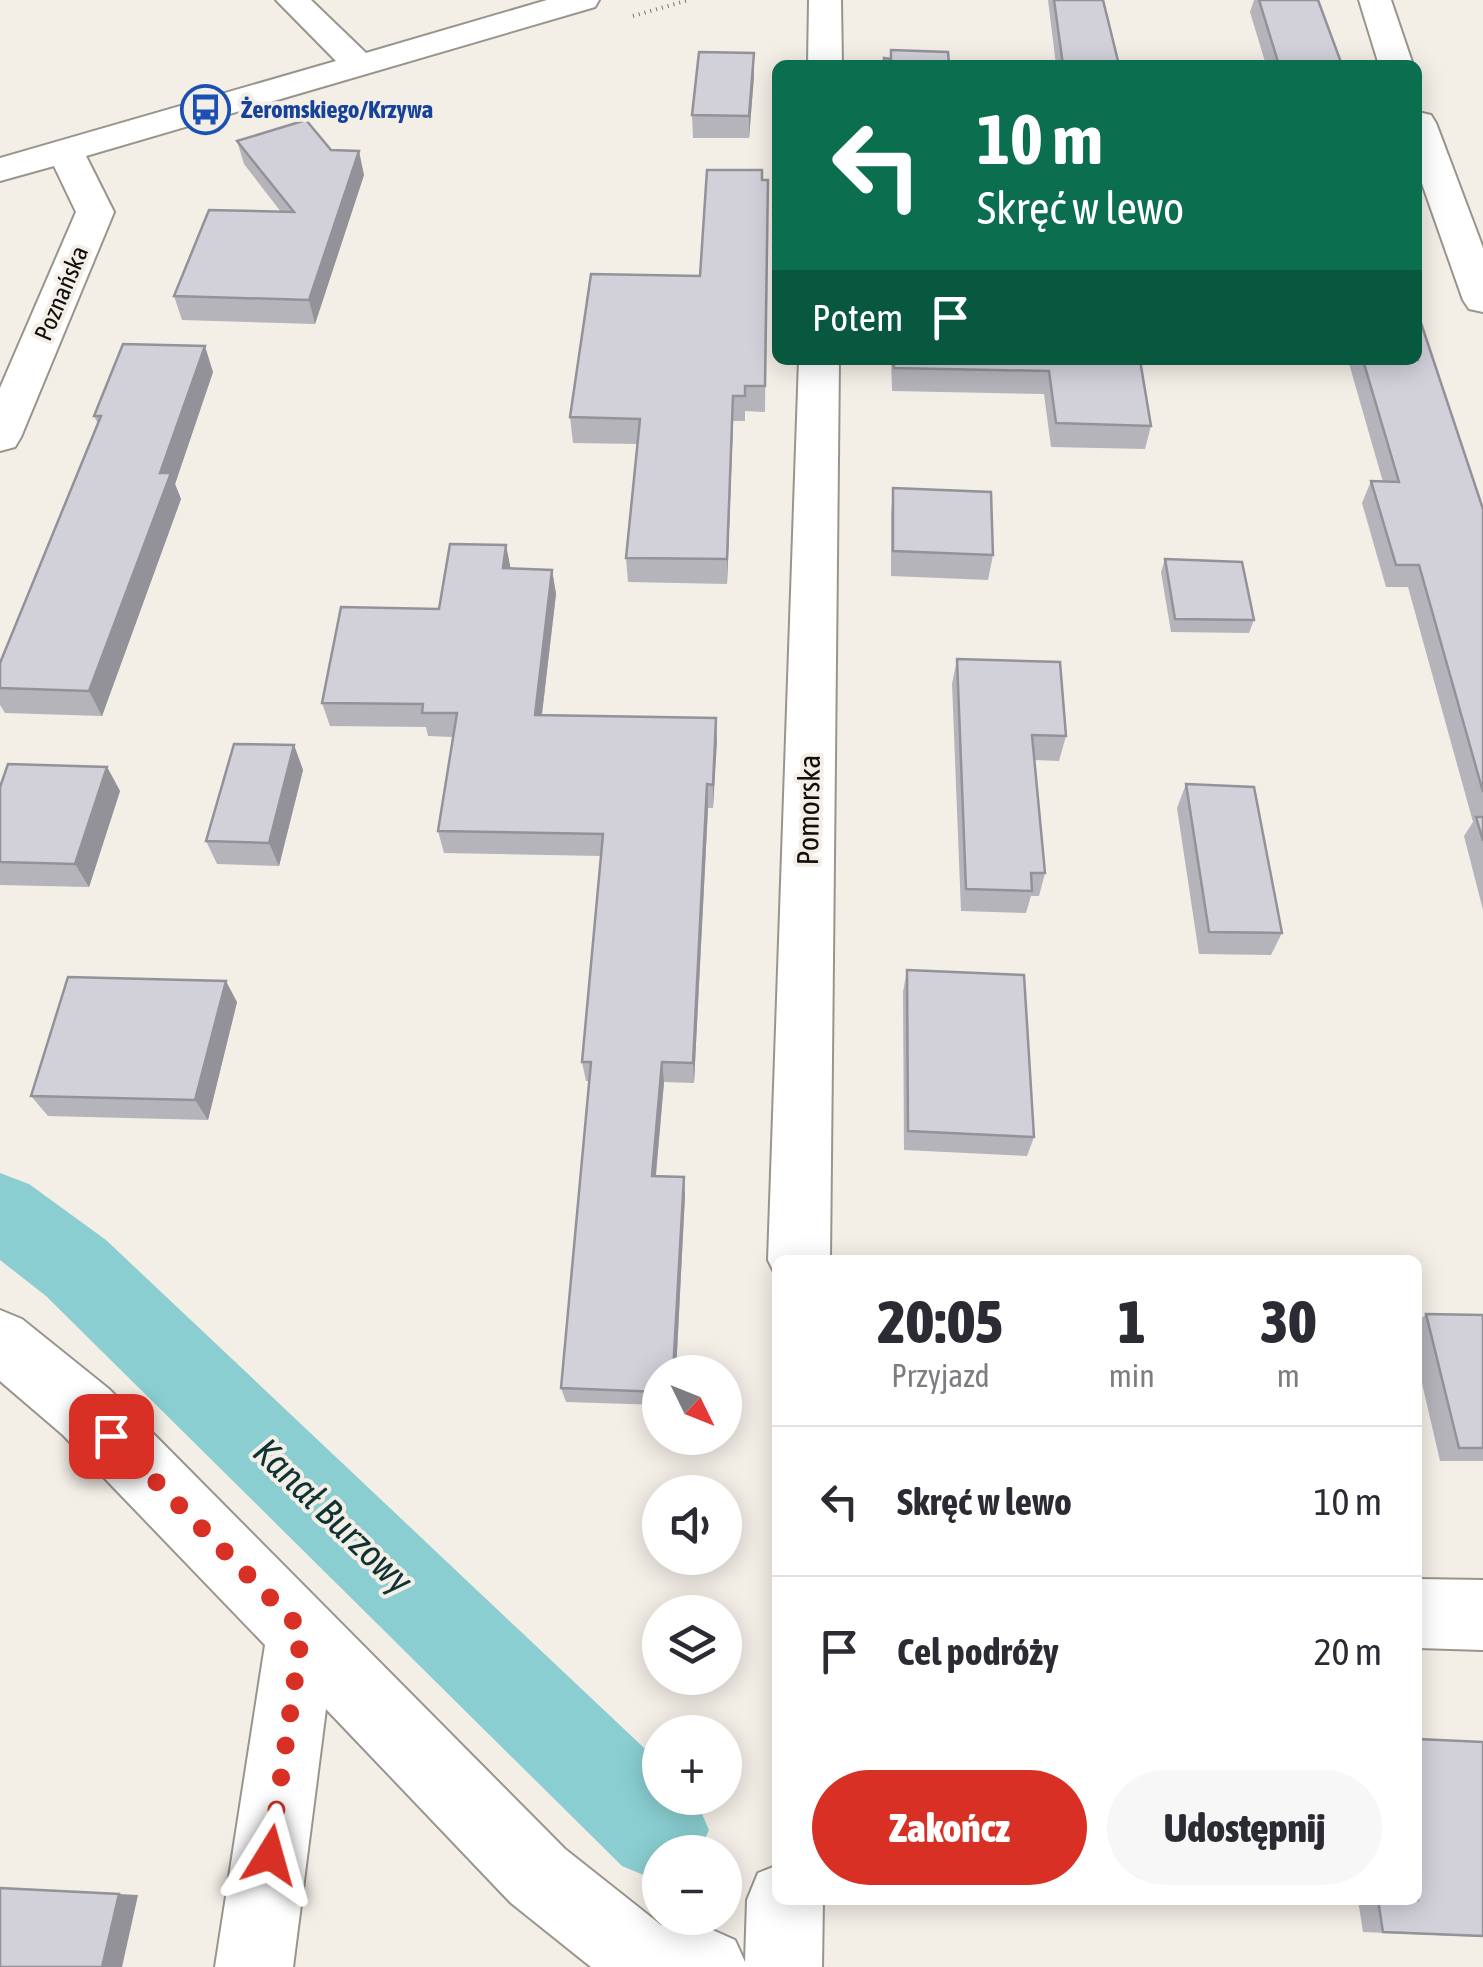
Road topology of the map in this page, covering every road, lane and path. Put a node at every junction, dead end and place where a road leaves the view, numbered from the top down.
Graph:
1 (292, 0) edge
2 (583, 0) edge
3 (825, 0) edge
4 (1374, 0) edge
5 (825, 60) edge
6 (1394, 60) edge
7 (359, 64) junction
8 (1422, 134) edge
9 (65, 150) junction
10 (0, 170) edge
11 (1483, 300) edge
12 (818, 365) edge
13 (0, 436) edge
14 (799, 1255) edge
15 (0, 1341) edge
16 (1422, 1614) edge
17 (1483, 1615) edge
18 (302, 1630) junction
19 (785, 1905) edge
20 (254, 1967) edge
21 (708, 1967) edge
22 (784, 1967) edge

1 - 7 street
2 - 7 street
3 - 5 street
4 - 6 street
7 - 9 street
8 - 11 street
9 - 10 street
9 - 13 street, Poznańska
12 - 14 street, Pomorska
15 - 18 street
16 - 17 street
18 - 20 street
18 - 21 street
19 - 22 street

